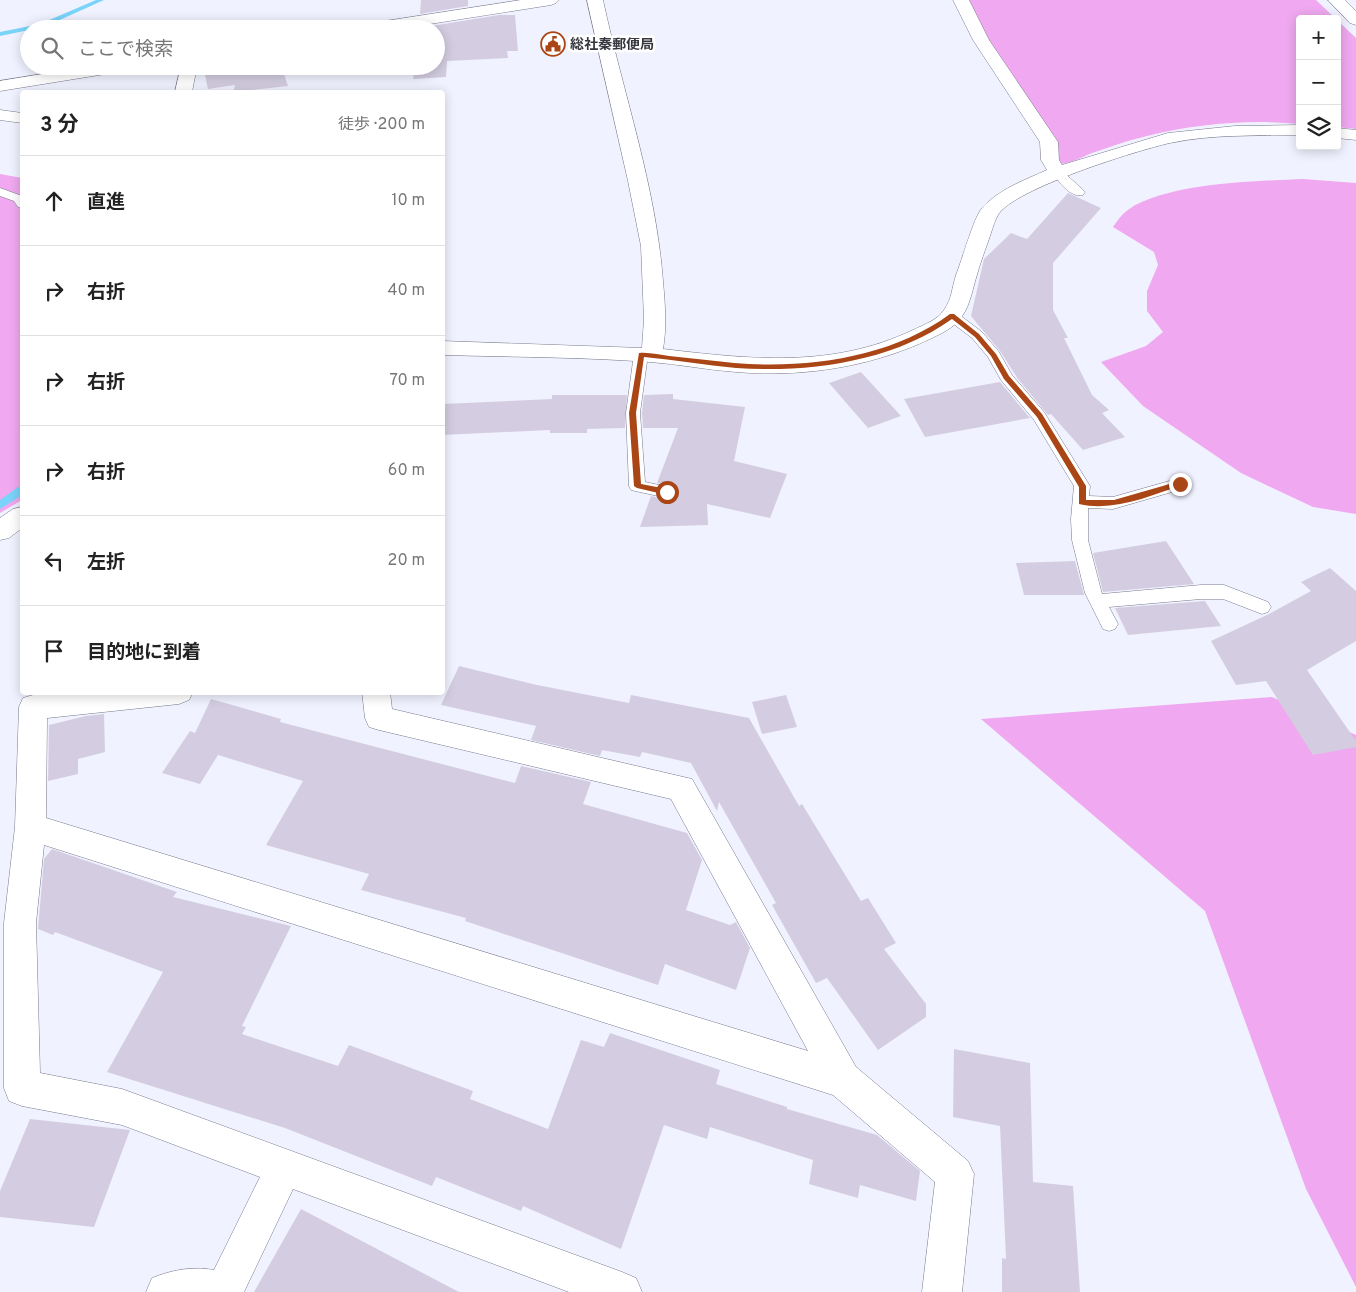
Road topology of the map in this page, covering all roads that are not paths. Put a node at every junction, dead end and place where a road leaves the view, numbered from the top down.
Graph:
1 (552, 0) edge
2 (595, 0) edge
3 (961, 0) edge
4 (1336, 0) edge
5 (424, 20) edge
6 (1356, 20) edge
7 (68, 75) edge
8 (187, 75) edge
9 (0, 86) edge
10 (184, 90) edge
11 (0, 115) edge
12 (20, 118) edge
13 (1296, 130) edge
14 (1341, 133) edge
15 (1356, 135) edge
16 (1058, 172) junction
17 (0, 192) edge
18 (1079, 192) dead end
19 (20, 201) edge
20 (952, 316) junction
21 (445, 348) edge
22 (646, 355) junction
23 (1180, 484) dead end
24 (667, 492) dead end
25 (1082, 502) junction
26 (20, 517) edge
27 (0, 531) edge
28 (1098, 601) junction
29 (1262, 607) dead end
30 (1109, 624) dead end
31 (150, 695) edge
32 (376, 695) edge
33 (30, 826) junction
34 (843, 1080) junction
35 (285, 1166) junction
36 (166, 1292) edge
37 (622, 1292) edge
38 (942, 1292) edge

1 - 5 street
2 - 22 street
3 - 16 street
4 - 6 street
7 - 9 street
8 - 10 street
11 - 12 street
13 - 16 street
14 - 15 street
16 - 18 lane
16 - 20 street
17 - 19 lane
20 - 22 street
20 - 25 lane
21 - 22 street
22 - 24 lane
23 - 25 lane
25 - 28 lane
26 - 27 street
28 - 29 lane
28 - 30 lane
31 - 33 street
32 - 34 street
33 - 34 street
33 - 35 street
34 - 38 street
35 - 36 street
35 - 37 street

